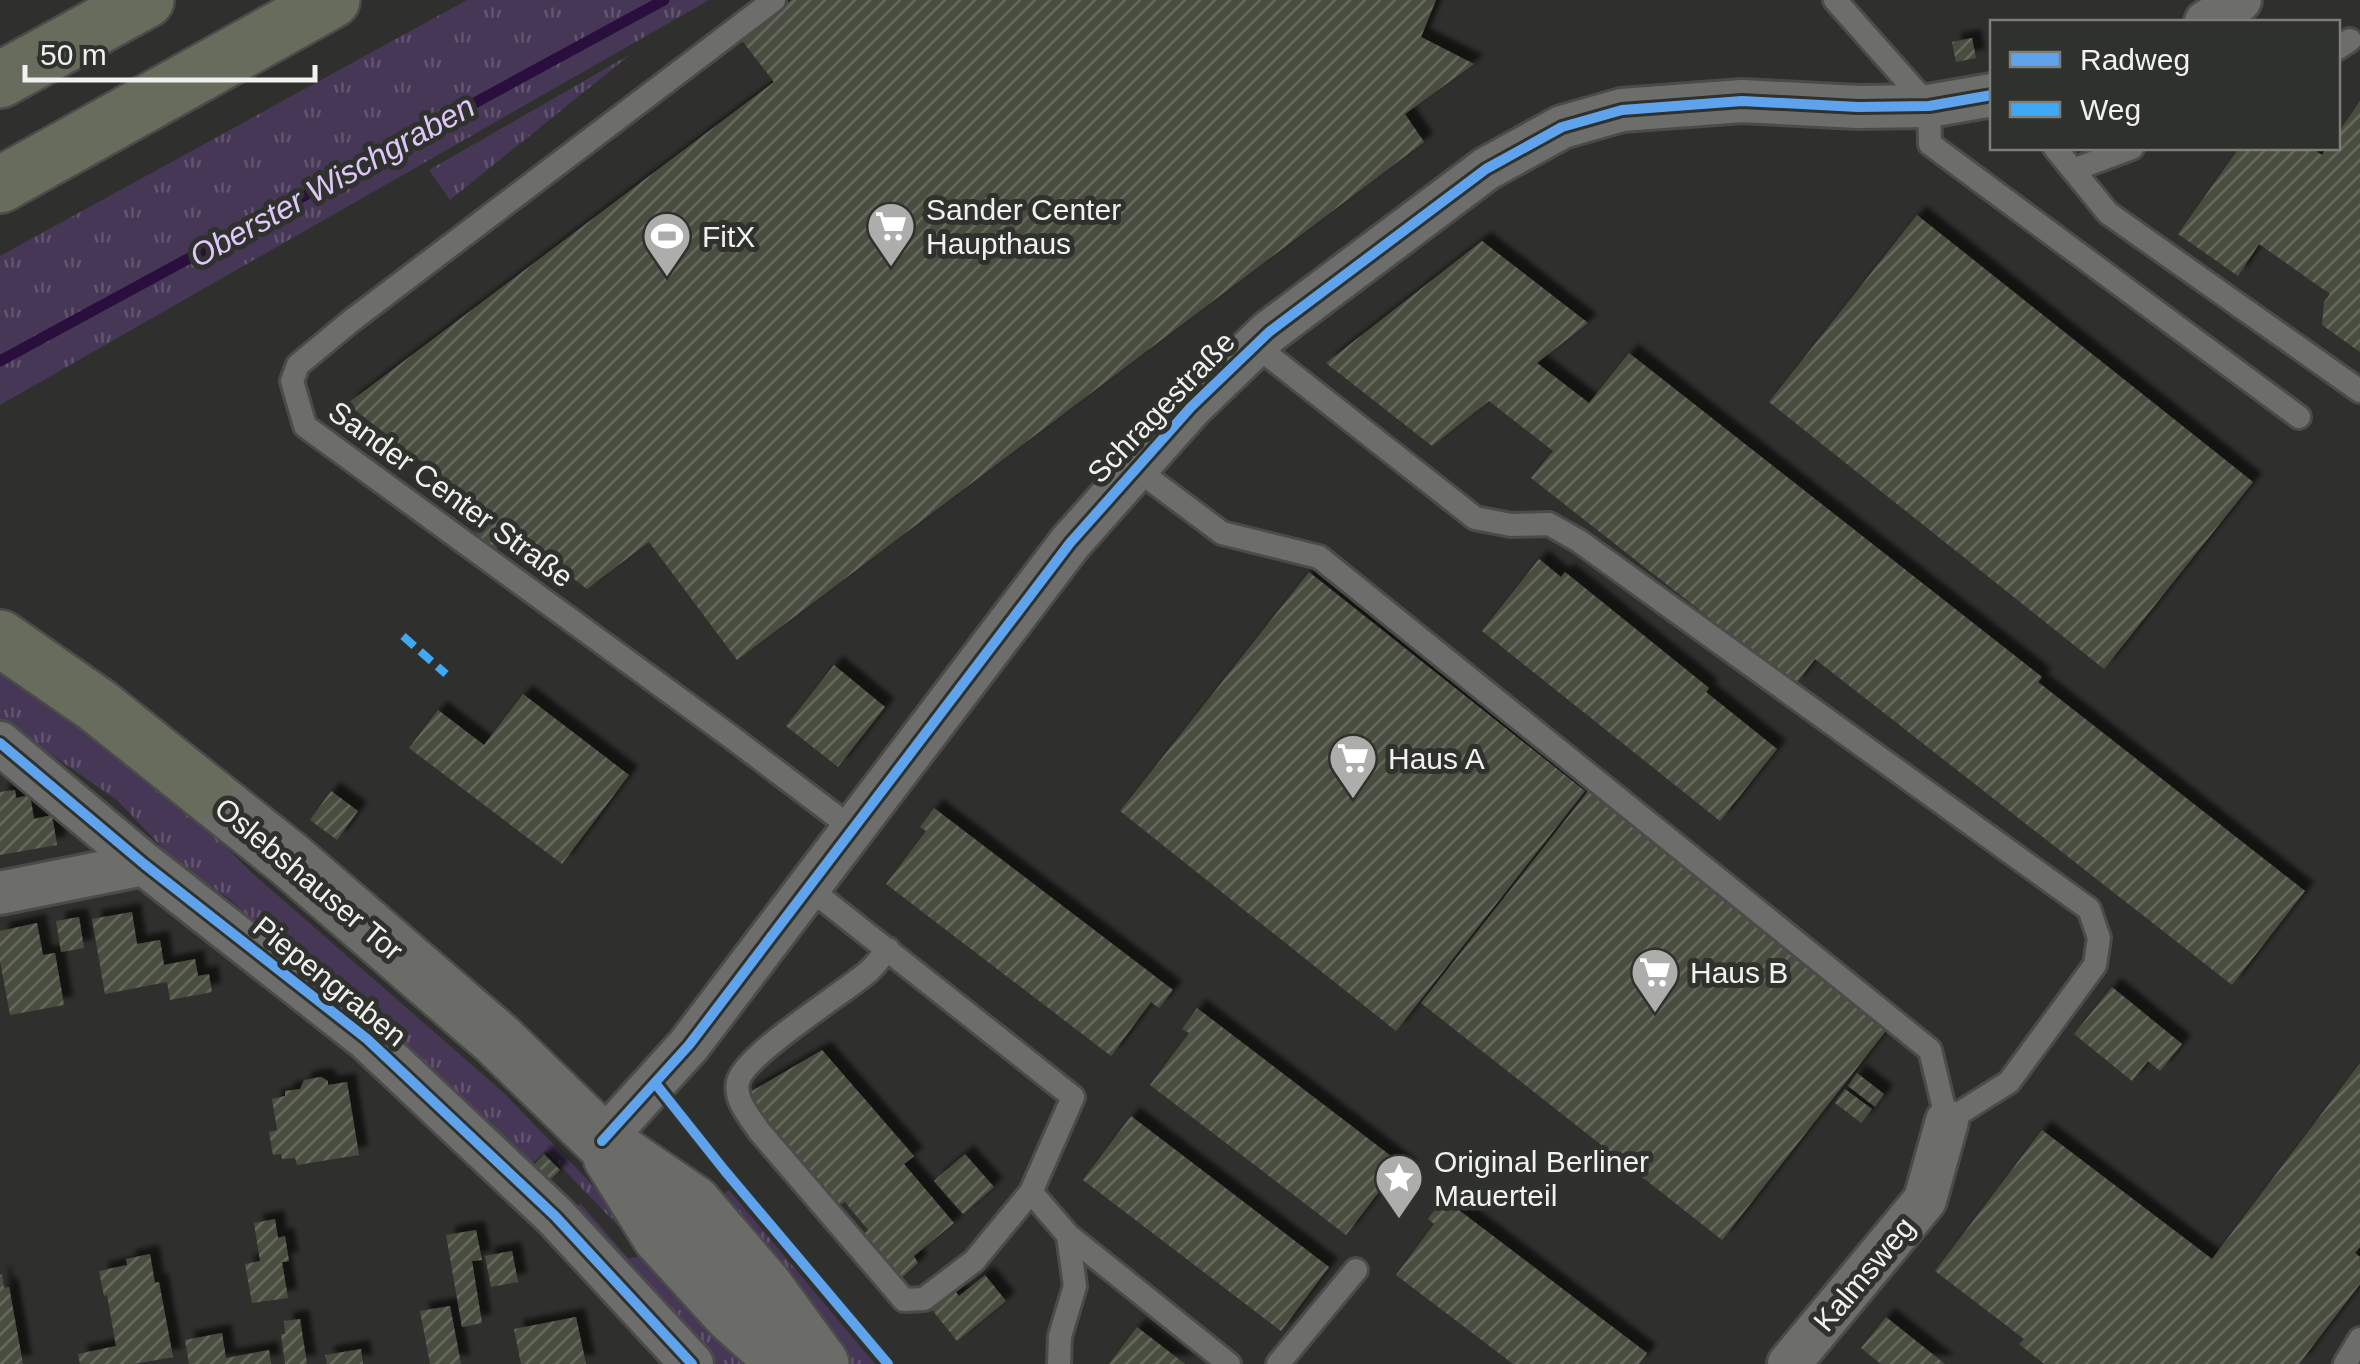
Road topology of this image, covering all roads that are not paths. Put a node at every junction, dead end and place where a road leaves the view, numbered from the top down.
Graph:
1 (146, 0) edge
2 (332, 0) edge
3 (774, 0) edge
4 (1835, 0) edge
5 (2240, 0) edge
6 (2209, 20) edge
7 (0, 80) edge
8 (1990, 95) edge
9 (1929, 106) junction
10 (2057, 150) edge
11 (2127, 150) edge
12 (2073, 170) junction
13 (0, 185) edge
14 (1255, 344) junction
15 (2360, 391) edge
16 (2299, 417) dead end
17 (1136, 468) junction
18 (0, 638) edge
19 (0, 744) edge
20 (204, 791) joint
21 (853, 829) junction
22 (144, 864) junction
23 (809, 888) junction
24 (0, 893) edge
25 (888, 949) junction
26 (1946, 1122) junction
27 (602, 1142) junction
28 (1031, 1192) junction
29 (1068, 1234) junction
30 (1356, 1270) dead end
31 (2360, 1339) edge
32 (692, 1364) edge
33 (786, 1364) edge
34 (821, 1364) edge
35 (1059, 1364) edge
36 (1229, 1364) edge
37 (1278, 1364) edge
38 (1789, 1364) edge
39 (2345, 1364) edge

1 - 7 highway
2 - 13 highway
3 - 21 lane, Sander Center Straße
4 - 9 lane
5 - 6 street
8 - 9 street, Schragestraße
9 - 14 street, Schragestraße
9 - 16 lane
10 - 12 lane
11 - 12 lane
12 - 15 lane
14 - 17 street, Schragestraße
14 - 26 lane
17 - 21 street, Schragestraße
17 - 26 lane
18 - 20 highway, Oslebshauser Tor
19 - 22 street, Piepengraben
20 - 27 main road, Oslebshauser Tor
21 - 23 street, Schragestraße
22 - 24 street
22 - 32 street, Piepengraben
23 - 25 lane
23 - 27 street, Schragestraße
25 - 28 lane
25 - 28 lane
26 - 38 street, Kalmsweg
27 - 33 main road, Oslebshauser Tor
27 - 34 main road, Oslebshauser Tor
28 - 29 lane
29 - 35 lane
29 - 36 lane
30 - 37 lane
31 - 39 lane

